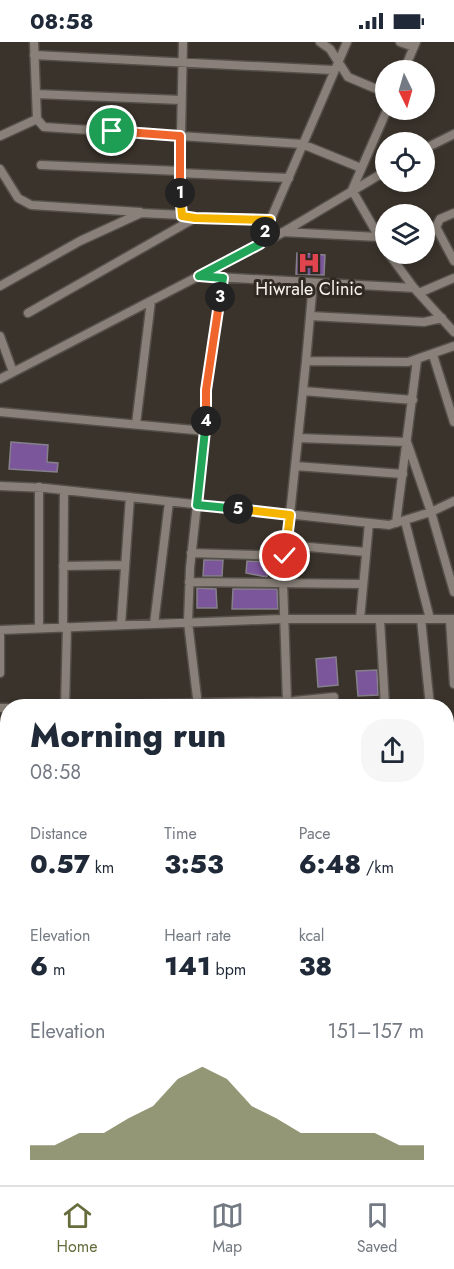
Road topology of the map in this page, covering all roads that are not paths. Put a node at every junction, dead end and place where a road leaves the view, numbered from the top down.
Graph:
1 (34, 42) edge
2 (183, 42) edge
3 (320, 42) edge
4 (347, 42) edge
5 (400, 42) edge
6 (415, 45) edge
7 (34, 55) junction
8 (337, 60) junction
9 (408, 60) edge
10 (182, 64) junction
11 (333, 70) junction
12 (375, 88) edge
13 (36, 94) junction
14 (181, 100) junction
15 (38, 119) junction
16 (383, 120) edge
17 (454, 134) edge
18 (0, 136) edge
19 (180, 136) junction
20 (302, 144) junction
21 (435, 144) edge
22 (41, 165) dead end
23 (362, 168) junction
24 (0, 169) edge
25 (180, 172) junction
26 (375, 177) edge
27 (289, 178) junction
28 (352, 190) junction
29 (141, 213) junction
30 (454, 213) edge
31 (182, 216) junction
32 (195, 218) junction
33 (270, 220) junction
34 (283, 232) junction
35 (375, 232) edge
36 (375, 237) edge
37 (260, 244) junction
38 (454, 261) edge
39 (397, 264) edge
40 (199, 276) junction
41 (223, 278) junction
42 (454, 278) edge
43 (313, 283) junction
44 (0, 286) edge
45 (417, 291) junction
46 (151, 302) junction
47 (28, 313) dead end
48 (454, 315) edge
49 (310, 316) junction
50 (443, 319) junction
51 (454, 332) edge
52 (0, 336) edge
53 (454, 346) edge
54 (433, 355) junction
55 (306, 360) junction
56 (417, 360) junction
57 (14, 372) junction
58 (0, 379) edge
59 (303, 391) junction
60 (412, 400) junction
61 (0, 412) edge
62 (454, 422) edge
63 (136, 424) junction
64 (205, 431) junction
65 (298, 438) junction
66 (407, 442) junction
67 (295, 466) junction
68 (403, 474) junction
69 (0, 486) edge
70 (39, 487) junction
71 (64, 490) junction
72 (130, 497) junction
73 (454, 501) edge
74 (169, 502) junction
75 (197, 505) junction
76 (432, 512) junction
77 (290, 515) junction
78 (401, 522) junction
79 (369, 523) junction
80 (286, 545) junction
81 (366, 552) junction
82 (191, 553) junction
83 (285, 556) junction
84 (125, 565) junction
85 (63, 566) junction
86 (189, 582) junction
87 (283, 582) junction
88 (363, 584) junction
89 (454, 592) edge
90 (283, 619) junction
91 (360, 619) junction
92 (425, 619) junction
93 (452, 619) edge
94 (380, 620) junction
95 (188, 622) junction
96 (154, 624) junction
97 (121, 625) junction
98 (65, 627) junction
99 (39, 628) junction
100 (0, 631) edge
101 (1, 650) edge
102 (0, 673) edge
103 (454, 684) edge
104 (334, 698) dead end
105 (66, 699) edge
106 (197, 699) edge
107 (287, 699) edge
108 (318, 699) edge
109 (385, 699) edge
110 (430, 699) edge

1 - 7 street
2 - 10 street
3 - 8 street
4 - 8 street
5 - 6 street
6 - 9 street
7 - 10 street
7 - 13 street
8 - 11 street
8 - 12 street
10 - 11 street
10 - 14 street
11 - 20 street
13 - 14 street
13 - 15 street
14 - 19 street
15 - 18 street
15 - 19 street
16 - 23 street
17 - 21 street
19 - 20 street
19 - 25 street
20 - 23 street
20 - 27 street
22 - 25 street
23 - 28 street
24 - 29 street
25 - 27 street
25 - 31 street
26 - 28 street
27 - 33 street
28 - 34 street
28 - 35 street
29 - 31 street
29 - 44 street
30 - 38 street
31 - 32 street
32 - 33 street
32 - 47 street
33 - 37 street
34 - 36 street
34 - 37 street
37 - 40 street
39 - 45 street
40 - 41 street
40 - 46 street
41 - 43 street
41 - 64 street
42 - 45 street
43 - 45 street
43 - 49 street
45 - 50 street
46 - 57 street
46 - 63 street
48 - 50 street
49 - 50 street
49 - 55 street
50 - 51 street
52 - 57 street
53 - 54 street
54 - 56 street
54 - 62 street
55 - 56 street
55 - 59 street
56 - 60 street
57 - 58 street
59 - 60 street
59 - 65 street
60 - 66 street
61 - 63 street
63 - 64 street
64 - 75 street
65 - 66 street
65 - 67 street
66 - 68 street
66 - 76 street
67 - 68 street
67 - 77 street
68 - 78 street
69 - 70 street
70 - 71 street
70 - 99 street
71 - 72 street
71 - 85 street
72 - 74 street
72 - 84 street
73 - 76 street
74 - 75 street
74 - 96 street
75 - 77 street
75 - 82 street
76 - 78 street
76 - 89 street
77 - 79 street
77 - 80 street
78 - 79 street
78 - 92 street
79 - 81 street
80 - 81 street
80 - 83 street
81 - 88 street
82 - 83 street
82 - 86 street
83 - 87 street
84 - 85 street
84 - 97 street
85 - 98 street
86 - 87 street
86 - 95 street
87 - 88 street
87 - 90 street
88 - 91 street
90 - 91 street
90 - 95 street
90 - 107 street
91 - 94 street
92 - 93 street
92 - 94 street
92 - 110 street
93 - 103 street
94 - 109 street
95 - 96 street
95 - 106 street
96 - 97 street
97 - 98 street
98 - 99 street
98 - 105 street
99 - 100 street
100 - 101 street
101 - 102 street
104 - 108 street

